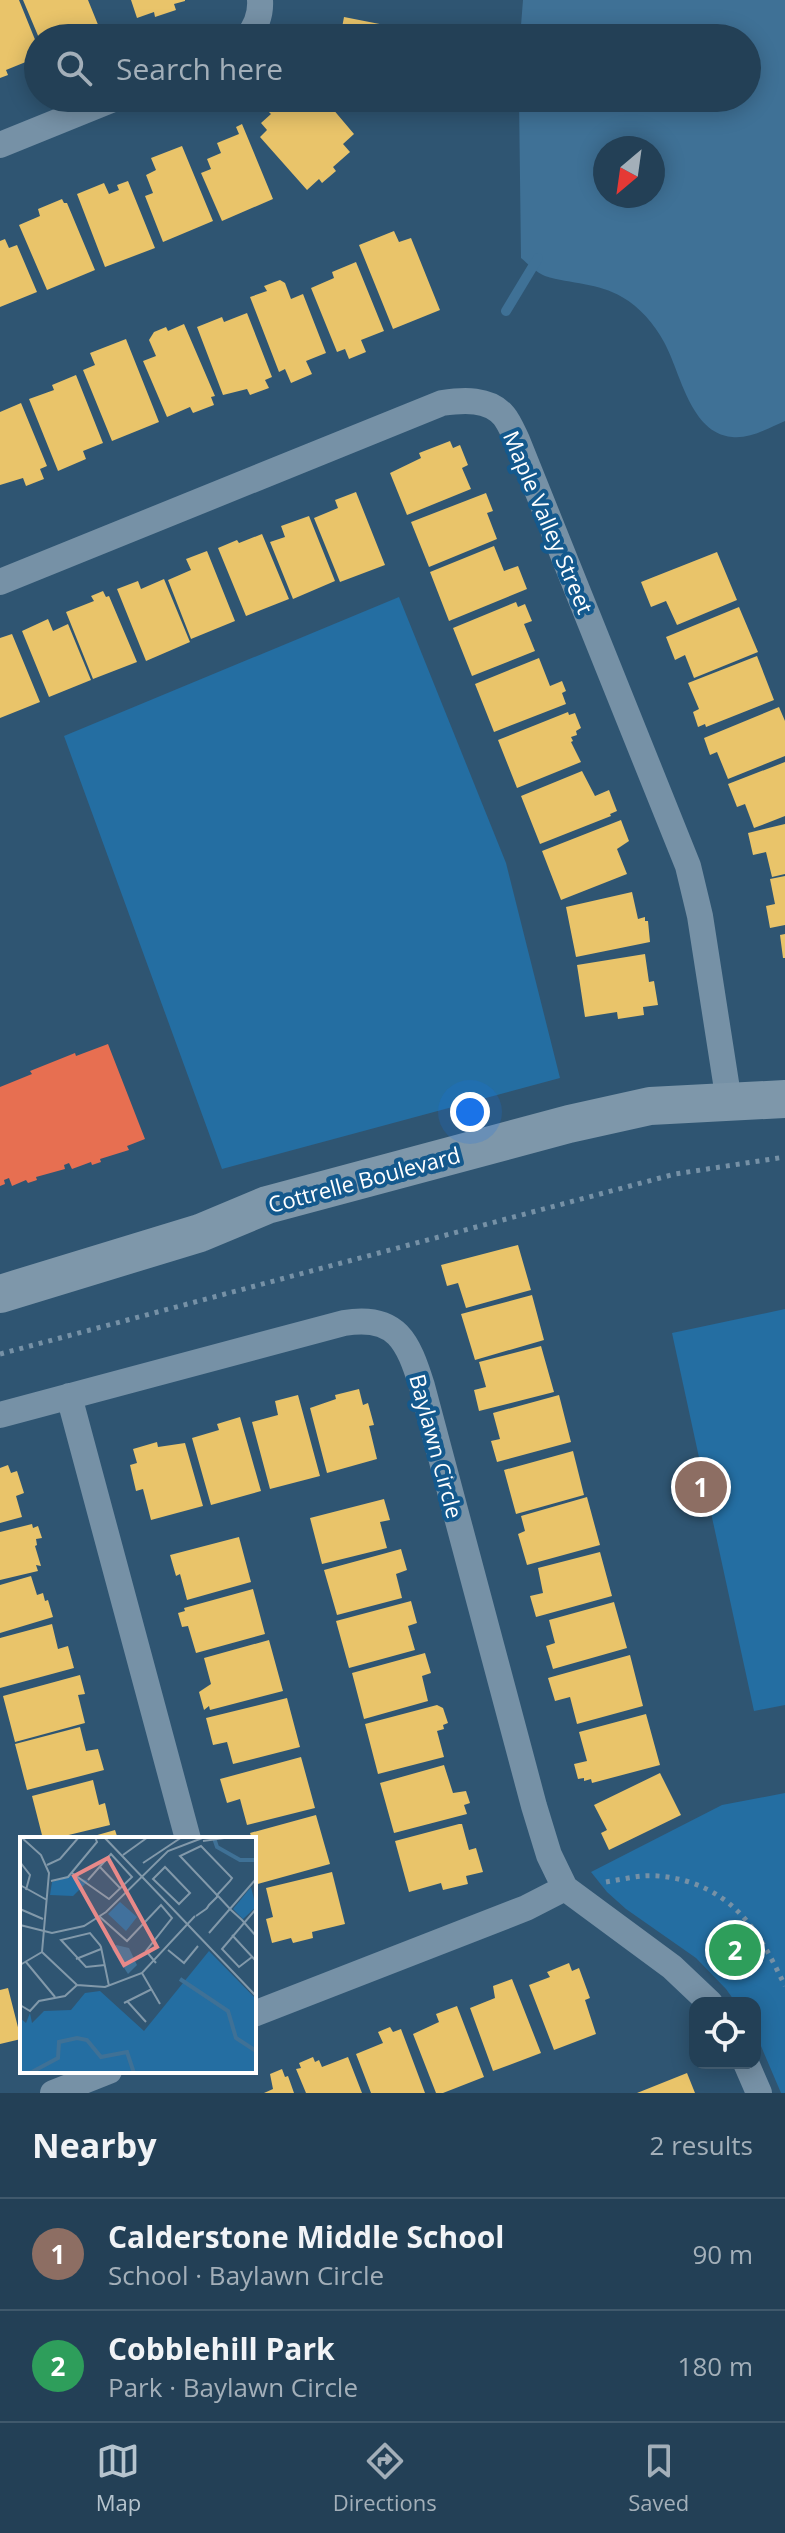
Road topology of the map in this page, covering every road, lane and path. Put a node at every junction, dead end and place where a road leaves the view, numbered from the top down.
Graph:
1 (260, 0) edge
2 (256, 24) edge
3 (81, 112) edge
4 (0, 145) edge
5 (0, 582) edge
6 (785, 1099) edge
7 (729, 1102) junction
8 (785, 1157) edge
9 (0, 1294) edge
10 (0, 1354) edge
11 (69, 1396) junction
12 (0, 1415) edge
13 (187, 1837) edge
14 (603, 1883) dead end
15 (565, 1888) junction
16 (785, 1986) edge
17 (704, 1997) edge
18 (256, 2013) edge
19 (749, 2069) edge
20 (104, 2073) edge
21 (53, 2093) edge
22 (759, 2093) edge

1 - 2 street
3 - 4 street
5 - 7 street, Maple Valley Street
6 - 7 main road, Cottrelle Boulevard
7 - 9 main road, Cottrelle Boulevard
8 - 10 path
11 - 12 street, Baylawn Circle
11 - 13 street
11 - 15 street, Baylawn Circle
14 - 16 path
15 - 17 street, Baylawn Circle
15 - 18 street
19 - 22 street
20 - 21 street

